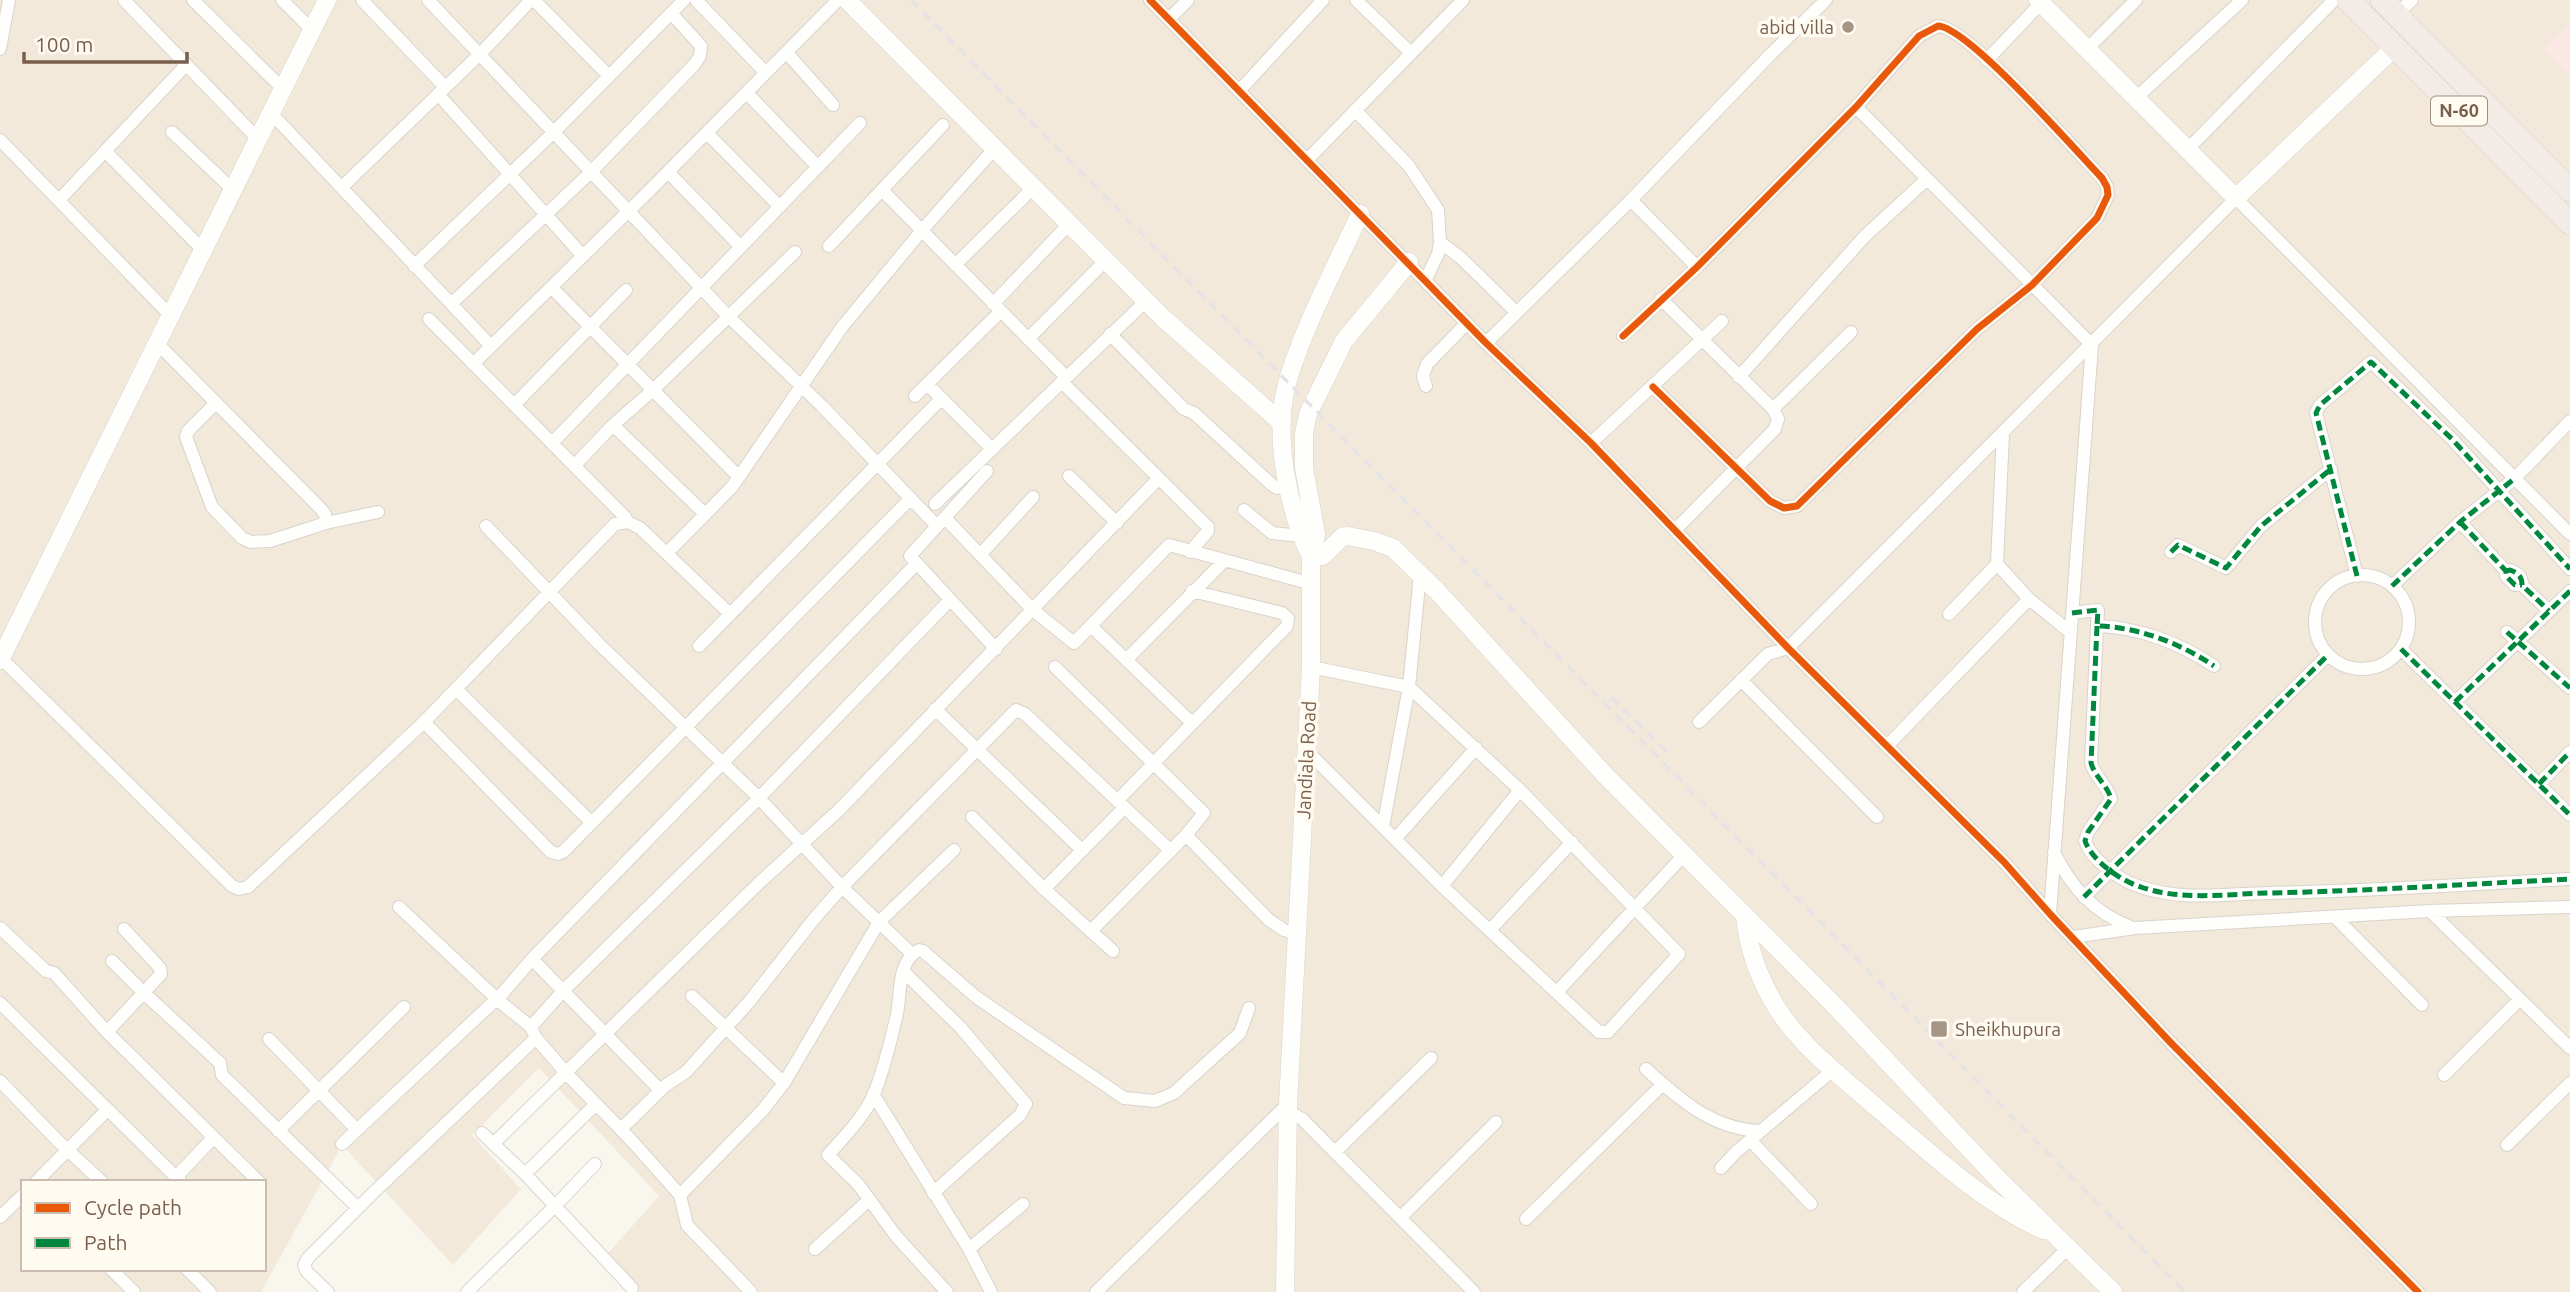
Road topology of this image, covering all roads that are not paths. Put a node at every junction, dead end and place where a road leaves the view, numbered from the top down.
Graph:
1 (9, 0) edge
2 (124, 0) edge
3 (193, 0) edge
4 (282, 0) edge
5 (327, 0) edge
6 (362, 0) edge
7 (428, 0) edge
8 (532, 0) edge
9 (696, 0) edge
10 (838, 0) edge
11 (847, 0) edge
12 (1150, 0) edge
13 (1188, 0) edge
14 (1323, 0) edge
15 (1356, 0) edge
16 (1463, 0) edge
17 (1826, 0) edge
18 (2137, 0) edge
19 (2242, 0) edge
20 (2334, 0) edge
21 (2348, 0) edge
22 (2041, 1) edge
23 (2397, 5) edge
24 (674, 6) edge
25 (1169, 19) junction
26 (312, 30) junction
27 (2378, 31) junction
28 (2394, 48) junction
29 (0, 49) edge
30 (2087, 49) junction
31 (481, 53) junction
32 (787, 53) junction
33 (1411, 53) junction
34 (1987, 60) junction
35 (186, 65) junction
36 (766, 73) junction
37 (609, 76) junction
38 (283, 89) junction
39 (441, 91) junction
40 (1239, 91) junction
41 (747, 93) junction
42 (2136, 98) junction
43 (833, 106) dead end
44 (1856, 107) junction
45 (1355, 110) junction
46 (271, 113) junction
47 (860, 123) dead end
48 (943, 125) dead end
49 (172, 132) dead end
50 (554, 132) junction
51 (707, 133) junction
52 (258, 139) junction
53 (0, 140) edge
54 (994, 149) junction
55 (2187, 150) junction
56 (105, 151) junction
57 (1307, 160) junction
58 (818, 167) junction
59 (591, 172) junction
60 (668, 172) junction
61 (510, 174) junction
62 (1927, 179) junction
63 (342, 187) junction
64 (1033, 188) junction
65 (233, 190) junction
66 (882, 190) junction
67 (2570, 190) edge
68 (2236, 198) junction
69 (60, 199) junction
70 (1632, 200) junction
71 (780, 207) junction
72 (627, 211) junction
73 (1360, 214) junction
74 (545, 215) junction
75 (2570, 223) edge
76 (1069, 224) junction
77 (921, 231) junction
78 (1440, 242) junction
79 (829, 246) dead end
80 (741, 247) junction
81 (203, 250) junction
82 (795, 252) dead end
83 (582, 255) junction
84 (1106, 261) junction
85 (1409, 262) junction
86 (956, 265) junction
87 (414, 266) junction
88 (1697, 267) junction
89 (1426, 279) junction
90 (2032, 285) junction
91 (551, 287) junction
92 (701, 288) junction
93 (626, 290) dead end
94 (1661, 299) junction
95 (1146, 301) junction
96 (451, 304) junction
97 (997, 308) junction
98 (1516, 312) junction
99 (171, 316) junction
100 (727, 316) junction
101 (429, 319) dead end
102 (1722, 321) dead end
103 (1467, 323) junction
104 (590, 326) junction
105 (1851, 331) dead end
106 (1110, 334) junction
107 (1623, 337) dead end
108 (1028, 339) junction
109 (1702, 340) junction
110 (157, 343) junction
111 (1486, 343) junction
112 (2092, 345) junction
113 (491, 346) junction
114 (473, 364) junction
115 (628, 365) junction
116 (1739, 377) junction
117 (1064, 380) junction
118 (927, 384) junction
119 (1426, 386) dead end
120 (803, 387) junction
121 (1653, 387) junction
122 (653, 390) junction
123 (915, 396) dead end
124 (942, 399) junction
125 (216, 403) junction
126 (515, 404) junction
127 (1773, 410) junction
128 (2570, 421) edge
129 (1282, 422) junction
130 (613, 425) junction
131 (2003, 434) junction
132 (552, 443) junction
133 (1591, 443) junction
134 (992, 449) junction
135 (877, 464) junction
136 (575, 466) junction
137 (1737, 467) junction
138 (2331, 469) junction
139 (987, 471) dead end
140 (1069, 475) dead end
141 (739, 477) junction
142 (1159, 478) junction
143 (2514, 479) junction
144 (1289, 486) junction
145 (2497, 491) junction
146 (1033, 497) dead end
147 (911, 498) junction
148 (935, 504) dead end
149 (1244, 510) dead end
150 (377, 512) dead end
151 (705, 514) junction
152 (628, 522) junction
153 (941, 522) junction
154 (2460, 522) junction
155 (326, 523) junction
156 (1117, 523) junction
157 (486, 526) dead end
158 (1675, 530) junction
159 (2570, 534) edge
160 (1301, 536) junction
161 (1189, 552) junction
162 (2171, 552) dead end
163 (667, 553) junction
164 (980, 555) junction
165 (1311, 557) junction
166 (1224, 561) junction
167 (916, 564) junction
168 (1997, 564) junction
169 (2570, 569) edge
170 (1420, 575) junction
171 (2357, 576) junction
172 (1312, 584) junction
173 (2392, 586) junction
174 (1192, 591) junction
175 (549, 592) junction
176 (2570, 592) edge
177 (2029, 599) junction
178 (950, 600) junction
179 (1033, 610) junction
180 (2549, 611) junction
181 (2071, 613) junction
182 (730, 614) junction
183 (1949, 614) dead end
184 (1090, 626) junction
185 (2097, 626) junction
186 (2070, 632) junction
187 (2507, 632) dead end
188 (2517, 642) junction
189 (699, 646) dead end
190 (996, 649) junction
191 (1788, 649) junction
192 (2401, 649) junction
193 (2328, 655) junction
194 (1, 659) edge
195 (1126, 660) junction
196 (2214, 666) dead end
197 (1055, 667) dead end
198 (1311, 667) junction
199 (1741, 680) junction
200 (1409, 687) junction
201 (2570, 688) edge
202 (457, 689) junction
203 (2455, 702) junction
204 (935, 709) junction
205 (424, 722) junction
206 (1699, 722) dead end
207 (1192, 723) junction
208 (685, 728) junction
209 (1887, 746) junction
210 (1476, 748) junction
211 (977, 750) junction
212 (1307, 751) junction
213 (2570, 752) edge
214 (1154, 762) junction
215 (722, 764) junction
216 (2539, 784) junction
217 (1520, 790) junction
218 (759, 798) junction
219 (1120, 804) junction
220 (2570, 815) edge
221 (972, 817) dead end
222 (1877, 817) dead end
223 (592, 823) junction
224 (1383, 827) junction
225 (1186, 835) junction
226 (1395, 839) junction
227 (1572, 842) junction
228 (801, 844) junction
229 (954, 850) dead end
230 (1082, 850) junction
231 (2054, 851) junction
232 (1171, 852) junction
233 (1684, 855) junction
234 (2111, 870) junction
235 (2570, 879) edge
236 (1441, 886) junction
237 (842, 887) junction
238 (1044, 889) junction
239 (2084, 897) junction
240 (399, 907) dead end
241 (1634, 907) junction
242 (2570, 907) edge
243 (2430, 911) junction
244 (2050, 914) junction
245 (1745, 916) junction
246 (2335, 917) junction
247 (879, 922) junction
248 (0, 928) edge
249 (2135, 928) junction
250 (124, 929) dead end
251 (1490, 930) junction
252 (1091, 931) junction
253 (1297, 934) junction
254 (2073, 937) junction
255 (1113, 951) dead end
256 (912, 954) junction
257 (532, 959) junction
258 (112, 961) dead end
259 (903, 971) junction
260 (563, 991) junction
261 (1557, 992) junction
262 (145, 995) junction
263 (692, 996) dead end
264 (497, 999) junction
265 (2520, 999) junction
266 (0, 1003) edge
267 (2422, 1005) dead end
268 (404, 1007) dead end
269 (1249, 1008) dead end
270 (725, 1028) junction
271 (107, 1032) junction
272 (533, 1032) junction
273 (606, 1035) junction
274 (269, 1039) dead end
275 (2570, 1048) edge
276 (1432, 1058) dead end
277 (1646, 1069) dead end
278 (1833, 1070) junction
279 (566, 1073) junction
280 (2444, 1075) dead end
281 (0, 1080) edge
282 (784, 1083) junction
283 (2570, 1083) edge
284 (1663, 1084) junction
285 (660, 1090) junction
286 (320, 1091) junction
287 (873, 1094) junction
288 (596, 1104) junction
289 (1288, 1107) junction
290 (107, 1110) junction
291 (1496, 1122) dead end
292 (621, 1129) junction
293 (357, 1130) junction
294 (278, 1131) junction
295 (482, 1133) dead end
296 (1755, 1136) junction
297 (214, 1137) junction
298 (342, 1144) dead end
299 (493, 1144) junction
300 (2507, 1145) dead end
301 (69, 1150) junction
302 (1335, 1152) junction
303 (594, 1164) dead end
304 (1721, 1168) dead end
305 (525, 1174) junction
306 (178, 1179) edge
307 (38, 1180) edge
308 (100, 1180) edge
309 (257, 1180) edge
310 (933, 1193) junction
311 (680, 1195) junction
312 (21, 1197) edge
313 (869, 1200) junction
314 (1023, 1204) dead end
315 (1811, 1204) dead end
316 (555, 1206) junction
317 (358, 1208) junction
318 (0, 1217) edge
319 (1400, 1217) junction
320 (1526, 1219) dead end
321 (2062, 1242) junction
322 (816, 1249) dead end
323 (969, 1250) junction
324 (113, 1271) edge
325 (189, 1271) edge
326 (632, 1288) dead end
327 (1099, 1291) edge
328 (134, 1292) edge
329 (210, 1292) edge
330 (328, 1292) edge
331 (467, 1292) edge
332 (751, 1292) edge
333 (947, 1292) edge
334 (991, 1292) edge
335 (1285, 1292) edge
336 (1474, 1292) edge
337 (2023, 1292) edge
338 (2113, 1292) edge
339 (2417, 1292) edge

1 - 29 street
2 - 35 street
3 - 38 street
4 - 26 street
5 - 26 street
6 - 39 street
7 - 31 street
8 - 31 street
8 - 37 street
9 - 36 street
10 - 32 street
11 - 54 street
12 - 25 street
13 - 25 street
14 - 40 street
15 - 33 street
16 - 33 street
17 - 70 street
18 - 30 street
19 - 42 street
20 - 55 street
21 - 27 highway, N-60
22 - 30 street
22 - 34 street
23 - 27 street
23 - 67 highway, N-60
24 - 37 street
24 - 59 street
25 - 40 street
26 - 38 street
27 - 28 highway, N-60
28 - 68 street
28 - 75 highway, N-60
30 - 42 street
31 - 39 street
31 - 50 street
32 - 36 street
32 - 43 street
33 - 45 street
34 - 44 street
34 - 90 street
35 - 52 street
35 - 56 street
36 - 41 street
37 - 50 street
38 - 46 street
39 - 61 street
39 - 63 street
40 - 57 street
41 - 51 street
41 - 58 street
42 - 55 street
44 - 62 street
44 - 88 street
45 - 57 street
45 - 78 street
46 - 52 street
46 - 63 street
47 - 58 street
48 - 66 street
49 - 65 street
50 - 59 street
50 - 61 street
51 - 60 street
51 - 71 street
52 - 65 street
53 - 69 street
54 - 64 street
54 - 77 street
55 - 68 street
56 - 69 street
56 - 81 street
57 - 73 street
58 - 71 street
59 - 72 street
59 - 74 street
60 - 72 street
60 - 80 street
61 - 74 street
61 - 87 street
62 - 90 street
62 - 116 street
63 - 87 street
64 - 76 street
64 - 86 street
65 - 81 street
66 - 77 street
66 - 79 street
68 - 112 street
68 - 143 street
69 - 99 street
70 - 88 street
70 - 98 street
71 - 80 street
72 - 83 street
72 - 92 street
73 - 85 street
73 - 129 street
74 - 83 street
74 - 96 street
76 - 84 street
76 - 97 street
77 - 86 street
77 - 120 street
78 - 89 street
78 - 98 street
80 - 92 street
81 - 99 street
82 - 100 street
83 - 91 street
84 - 95 street
84 - 108 street
85 - 89 street
85 - 165 street, Jandiala Road
86 - 97 street
87 - 96 street
88 - 94 street
89 - 103 street
90 - 112 street
90 - 137 street
91 - 104 street
91 - 113 street
92 - 100 street
92 - 115 street
93 - 104 street
94 - 107 street
94 - 109 street
95 - 106 street
95 - 129 street
96 - 113 street
97 - 108 street
97 - 118 street
98 - 111 street
99 - 110 street
100 - 120 street
100 - 122 street
101 - 114 street
102 - 109 street
103 - 111 street
103 - 119 street
104 - 115 street
104 - 126 street
105 - 127 street
106 - 117 street
106 - 144 street
108 - 117 street
109 - 116 street
109 - 121 street
110 - 125 street
110 - 194 street
111 - 133 street
112 - 131 street
112 - 181 street
113 - 114 street
114 - 126 street
115 - 122 street
115 - 132 street
116 - 127 street
117 - 134 street
117 - 142 street
118 - 123 street
118 - 124 street
120 - 135 street
120 - 141 street
121 - 133 street
121 - 137 street
122 - 130 street
122 - 141 street
124 - 134 street
124 - 135 street
125 - 155 street
125 - 155 street
126 - 132 street
127 - 137 street
128 - 143 street
129 - 144 street
130 - 136 street
130 - 151 street
131 - 168 street
131 - 191 street
132 - 136 street
133 - 158 street
134 - 148 street
135 - 147 street
135 - 182 street
136 - 152 street
137 - 158 street
138 - 145 street
138 - 162 street
138 - 171 street
139 - 153 street
140 - 156 street
141 - 151 street
142 - 156 street
142 - 161 street
143 - 145 street
143 - 159 street
144 - 160 street
145 - 154 street
145 - 169 street
146 - 164 street
147 - 153 street
147 - 208 street
149 - 160 street
150 - 155 street
151 - 163 street
152 - 163 street
152 - 175 street
153 - 164 street
153 - 167 street
154 - 173 street
154 - 180 street
156 - 179 street
157 - 175 street
158 - 191 street
160 - 165 street
161 - 166 street
161 - 184 street
163 - 182 street
164 - 179 street
165 - 170 street
165 - 172 street, Jandiala Road
166 - 172 street
166 - 174 street
167 - 178 street
167 - 215 street
168 - 177 street
168 - 183 street
170 - 200 street
170 - 233 street
171 - 173 street
171 - 193 street
172 - 198 street, Jandiala Road
173 - 192 street
174 - 195 street
174 - 207 street
175 - 202 street
175 - 208 street
176 - 180 street
177 - 186 street
177 - 209 street
178 - 190 street
178 - 218 street
179 - 184 street
179 - 190 street
180 - 188 street
181 - 185 street
181 - 186 street
182 - 189 street
184 - 195 street
185 - 196 street
185 - 234 street
186 - 231 street
187 - 188 street
188 - 201 street
188 - 203 street
190 - 204 street
191 - 199 street
191 - 209 street
192 - 193 street
192 - 203 street
193 - 234 street
194 - 205 street
195 - 207 street
197 - 214 street
198 - 200 street
198 - 212 street, Jandiala Road
199 - 206 street
199 - 222 street
200 - 210 street
200 - 224 street
202 - 205 street
202 - 223 street
203 - 216 street
204 - 211 street
204 - 228 street
205 - 223 street
207 - 214 street
208 - 215 street
208 - 223 street
209 - 244 street
210 - 217 street
210 - 226 street
211 - 219 street
211 - 230 street
211 - 237 street
212 - 224 street
212 - 253 street, Jandiala Road
213 - 216 street
214 - 219 street
214 - 225 street
215 - 218 street
215 - 257 street
216 - 220 street
217 - 227 street
217 - 236 street
218 - 228 street
218 - 260 street
219 - 230 street
219 - 232 street
221 - 238 street
224 - 226 street
225 - 232 street
225 - 253 street
226 - 236 street
227 - 241 street
227 - 251 street
228 - 237 street
228 - 273 street
229 - 247 street
230 - 238 street
231 - 239 street
231 - 244 street
232 - 252 street
233 - 241 street
233 - 245 street
234 - 235 street
234 - 239 street
236 - 251 street
237 - 247 street
237 - 270 street
238 - 252 street
239 - 249 street
240 - 264 street
241 - 261 street
241 - 261 street
242 - 243 street
243 - 246 street
243 - 265 street
244 - 254 street
245 - 278 street
245 - 321 street
246 - 249 street
246 - 267 street
247 - 256 street
247 - 282 street
248 - 271 street
249 - 254 street
250 - 262 street
251 - 261 street
252 - 255 street
253 - 289 street, Jandiala Road
254 - 339 street
256 - 259 street
256 - 269 street
257 - 260 street
257 - 264 street
258 - 262 street
259 - 287 street
259 - 310 street
260 - 272 street
260 - 273 street
262 - 271 street
262 - 294 street
263 - 270 street
264 - 272 street
264 - 293 street
265 - 275 street
265 - 280 street
266 - 290 street
268 - 286 street
270 - 282 street
270 - 285 street
271 - 297 street
272 - 279 street
272 - 317 street
273 - 279 street
273 - 285 street
274 - 286 street
276 - 302 street
277 - 284 street
278 - 296 street
278 - 321 street
279 - 288 street
279 - 299 street
281 - 301 street
282 - 311 street
283 - 300 street
284 - 296 street
284 - 320 street
285 - 292 street
286 - 293 street
286 - 294 street
287 - 310 street
287 - 313 street
288 - 292 street
288 - 305 street
289 - 302 street
289 - 327 street
289 - 335 street, Jandiala Road
290 - 301 street
290 - 306 street
291 - 319 street
292 - 311 street
293 - 298 street
294 - 317 street
295 - 299 street
296 - 304 street
296 - 315 street
297 - 306 street
297 - 309 street
299 - 305 street
301 - 307 street
301 - 308 street
302 - 319 street
303 - 316 street
305 - 316 street
310 - 323 street
311 - 332 street
312 - 318 street
313 - 322 street
313 - 333 street
314 - 323 street
316 - 326 street
316 - 331 street
317 - 330 street
319 - 336 street
321 - 337 street
321 - 338 street
323 - 334 street
324 - 328 street
325 - 329 street

